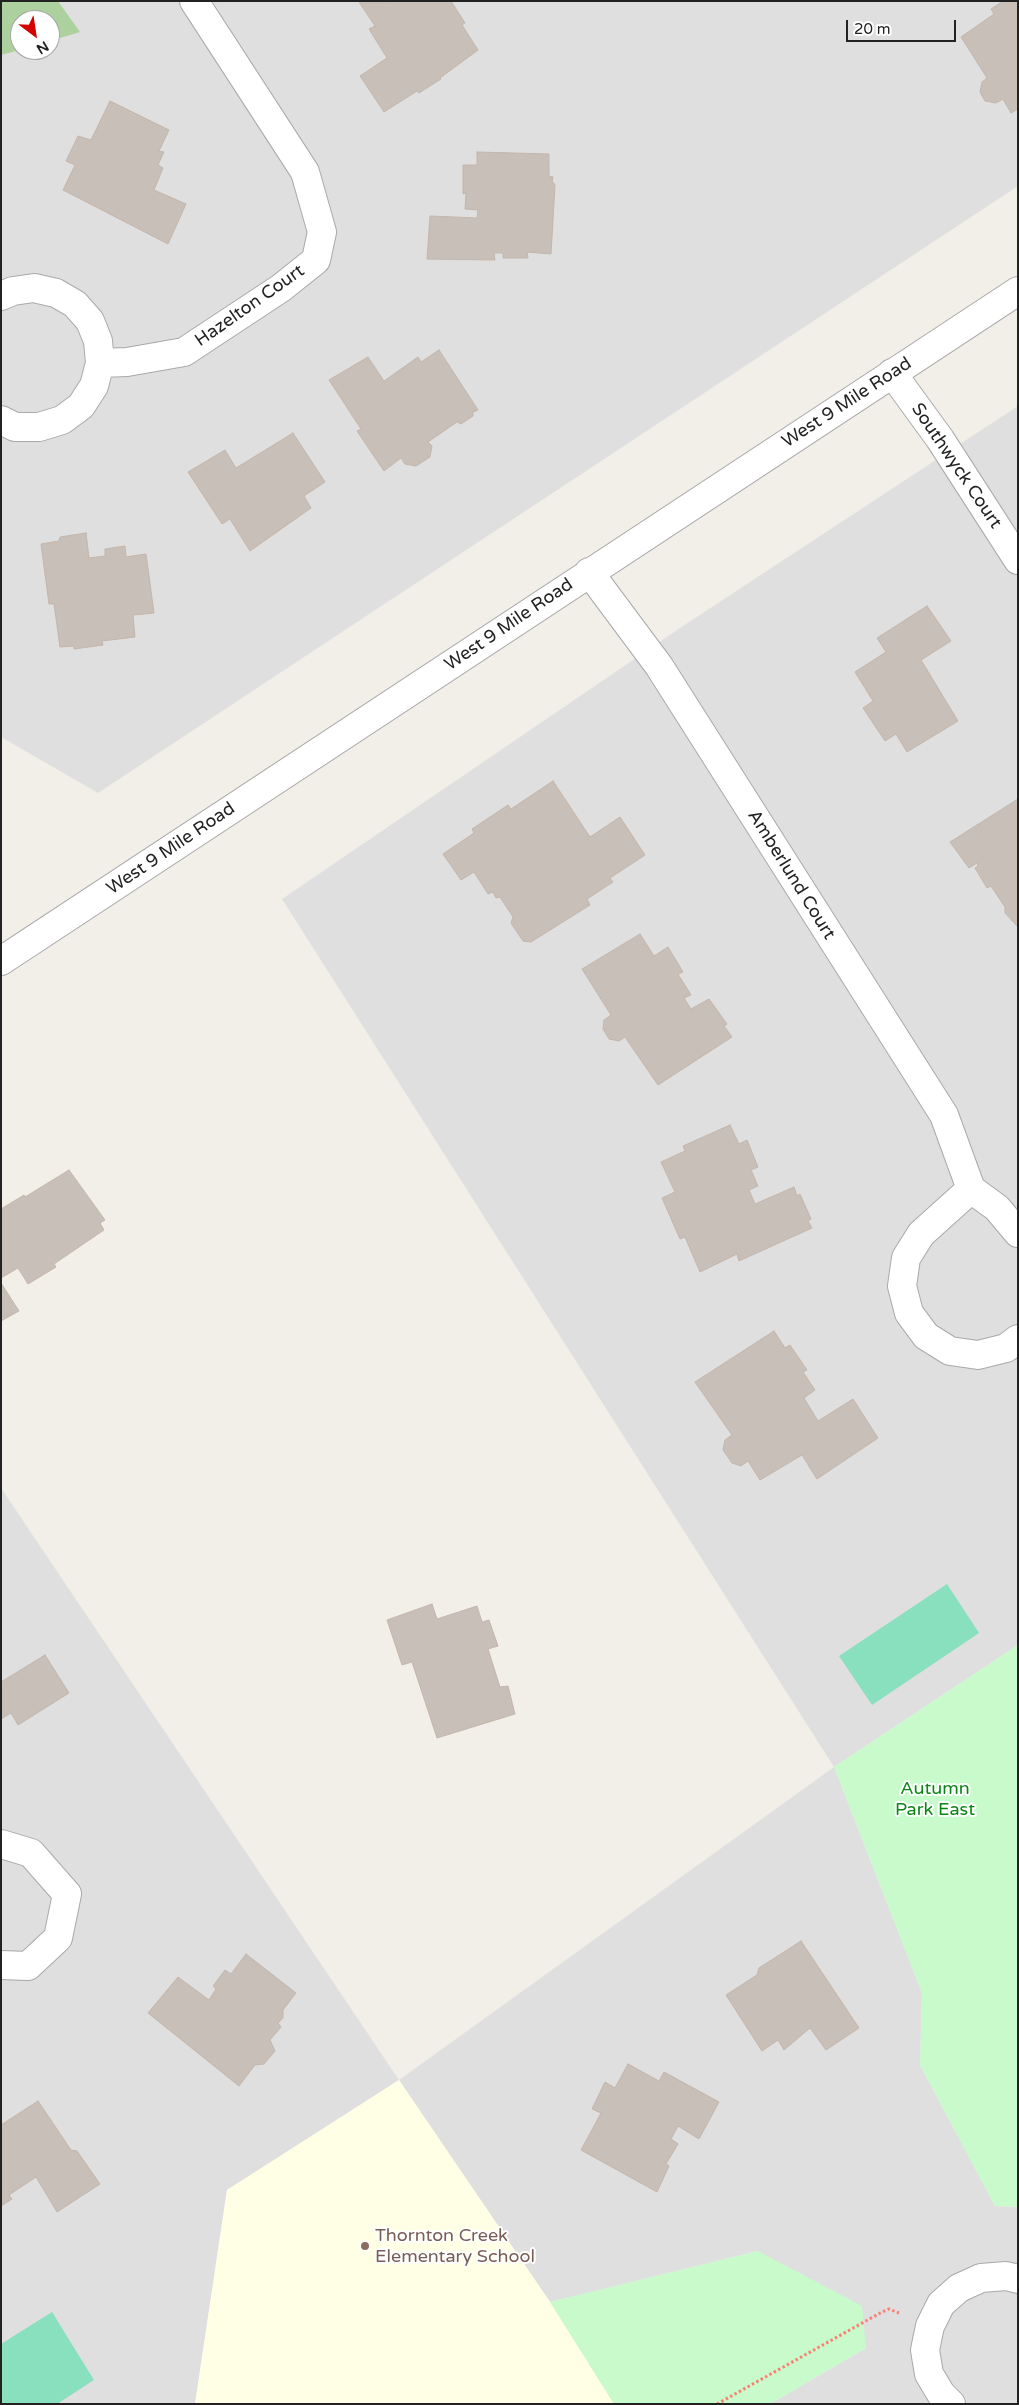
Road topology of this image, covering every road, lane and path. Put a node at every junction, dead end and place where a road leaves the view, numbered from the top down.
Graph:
1 (194, 1) edge
2 (1018, 290) edge
3 (1, 296) edge
4 (100, 363) junction
5 (892, 373) junction
6 (1, 420) edge
7 (1018, 560) edge
8 (589, 572) junction
9 (1, 961) edge
10 (971, 1189) junction
11 (1018, 1233) edge
12 (1018, 1339) edge
13 (1, 1844) edge
14 (1, 1965) edge
15 (1018, 2279) edge
16 (930, 2326) junction
17 (717, 2404) edge
18 (951, 2404) edge

1 - 4 street, Hazelton Court
2 - 5 street, West 9 Mile Road
3 - 4 street
4 - 6 street
5 - 7 street, Southwyck Court
5 - 8 street, West 9 Mile Road
8 - 9 street, West 9 Mile Road
8 - 10 street, Amberlund Court
10 - 11 street
10 - 12 street
13 - 14 street
15 - 16 street
16 - 17 path
16 - 18 street

